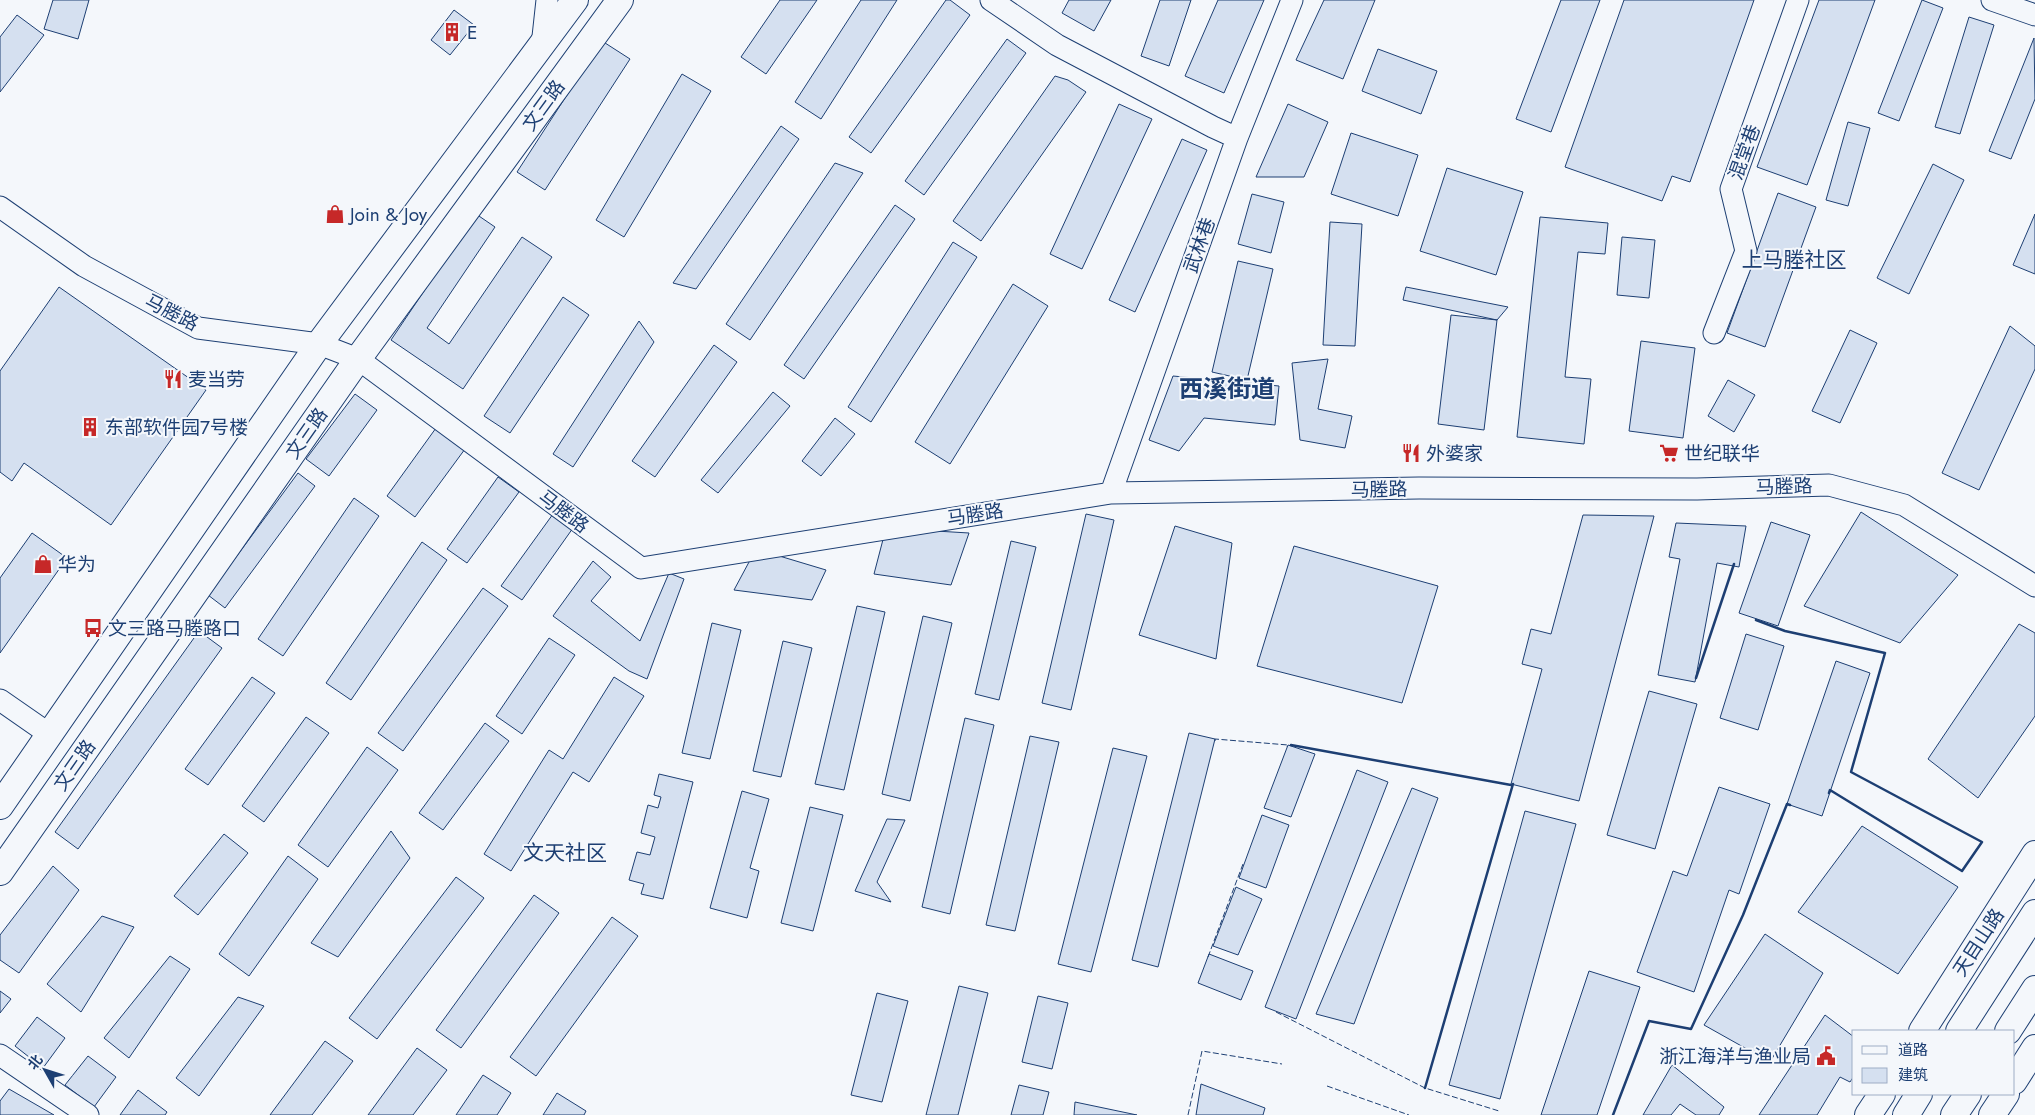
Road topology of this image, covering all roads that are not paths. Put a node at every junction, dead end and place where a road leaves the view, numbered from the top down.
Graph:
1 (547, 0) edge
2 (575, 0) edge
3 (620, 0) edge
4 (990, 0) edge
5 (1292, 0) edge
6 (1798, 0) edge
7 (1992, 0) edge
8 (2035, 15) edge
9 (542, 46) junction
10 (1237, 138) junction
11 (0, 207) edge
12 (1714, 333) dead end
13 (319, 344) junction
14 (358, 358) junction
15 (1111, 493) junction
16 (2035, 586) edge
17 (0, 700) edge
18 (50, 734) junction
19 (0, 806) edge
20 (2035, 854) edge
21 (0, 872) edge
22 (2035, 913) edge
23 (2035, 990) edge
24 (1923, 1030) edge
25 (1960, 1030) edge
26 (2009, 1030) edge
27 (2035, 1048) edge
28 (0, 1055) edge
29 (2015, 1079) edge
30 (1881, 1095) edge
31 (1918, 1095) edge
32 (1967, 1095) edge
33 (2005, 1095) edge
34 (88, 1115) edge
35 (1868, 1115) edge
36 (1906, 1115) edge
37 (1954, 1115) edge
38 (1992, 1115) edge

1 - 9 street
2 - 9 main road, 文三路
3 - 14 main road, 文三路
4 - 10 street
5 - 10 street, 武林巷
6 - 12 street, 混堂巷
7 - 8 street
9 - 13 main road, 文三路
10 - 15 street, 武林巷
11 - 13 street, 马塍路
13 - 14 street, 马塍路
13 - 18 main road, 文三路
14 - 15 street, 马塍路
14 - 21 main road, 文三路
15 - 16 street, 马塍路
17 - 18 street
18 - 19 main road, 文三路
20 - 24 main road, 天目山路
22 - 25 main road, 天目山路
23 - 26 main road
27 - 29 main road
28 - 34 street
30 - 35 main road
31 - 36 main road
32 - 37 main road
33 - 38 main road

